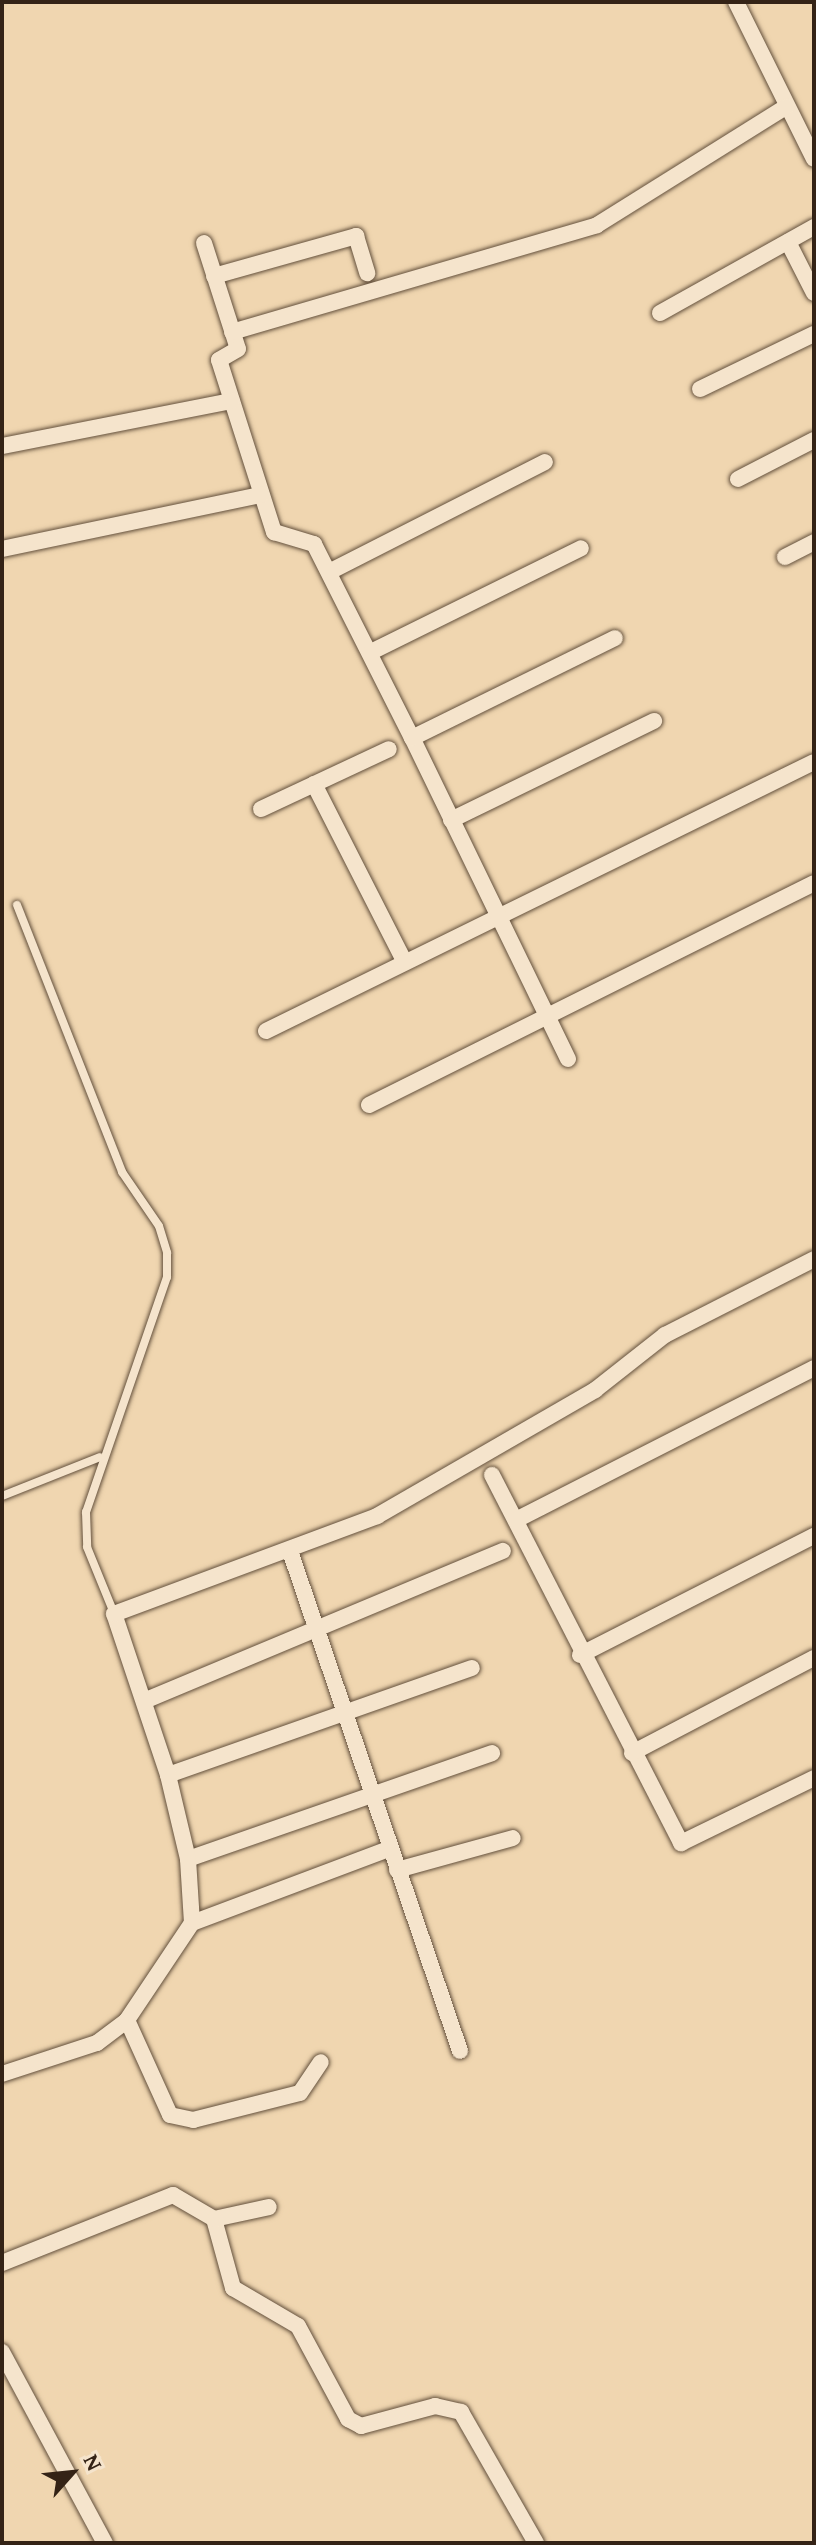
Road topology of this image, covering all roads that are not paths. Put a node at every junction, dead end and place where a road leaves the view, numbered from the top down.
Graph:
1 (736, 2) edge
2 (786, 107) junction
3 (814, 159) edge
4 (814, 227) edge
5 (788, 242) junction
6 (204, 243) dead end
7 (367, 273) dead end
8 (214, 276) junction
9 (814, 293) edge
10 (660, 313) dead end
11 (232, 332) junction
12 (814, 334) edge
13 (700, 389) dead end
14 (232, 401) junction
15 (814, 440) edge
16 (2, 446) edge
17 (545, 462) dead end
18 (738, 479) dead end
19 (261, 495) junction
20 (814, 542) edge
21 (581, 548) dead end
22 (2, 549) edge
23 (785, 557) dead end
24 (331, 571) junction
25 (615, 638) dead end
26 (371, 652) junction
27 (654, 721) dead end
28 (412, 738) junction
29 (389, 749) dead end
30 (814, 762) edge
31 (314, 784) junction
32 (261, 809) dead end
33 (451, 820) junction
34 (814, 883) edge
35 (17, 905) dead end
36 (496, 915) junction
37 (404, 961) junction
38 (546, 1015) junction
39 (266, 1031) dead end
40 (568, 1059) dead end
41 (369, 1105) dead end
42 (814, 1259) edge
43 (814, 1368) edge
44 (100, 1457) junction
45 (492, 1475) dead end
46 (2, 1496) edge
47 (516, 1520) junction
48 (814, 1536) edge
49 (290, 1551) junction
50 (503, 1551) dead end
51 (114, 1614) junction
52 (317, 1632) junction
53 (580, 1655) junction
54 (814, 1658) edge
55 (472, 1668) dead end
56 (144, 1701) junction
57 (346, 1714) junction
58 (492, 1753) dead end
59 (632, 1753) junction
60 (168, 1775) junction
61 (814, 1778) edge
62 (374, 1794) junction
63 (513, 1838) dead end
64 (389, 1849) junction
65 (188, 1859) junction
66 (397, 1870) junction
67 (192, 1923) junction
68 (127, 2020) junction
69 (460, 2051) dead end
70 (321, 2062) dead end
71 (2, 2074) edge
72 (269, 2207) dead end
73 (214, 2219) junction
74 (2, 2263) edge
75 (2, 2352) edge
76 (105, 2543) edge
77 (536, 2543) edge

1 - 2 street
2 - 3 street
2 - 11 street
4 - 5 street
5 - 9 street
5 - 10 street
6 - 8 street
7 - 8 street
8 - 11 street
11 - 14 street
12 - 13 street
14 - 16 street
14 - 19 street
15 - 18 street
17 - 24 street
19 - 22 street
19 - 24 street
20 - 23 street
21 - 26 street
24 - 26 street
25 - 28 street
26 - 28 street
27 - 33 street
28 - 33 street
29 - 31 street
30 - 36 street
31 - 32 street
31 - 37 street
33 - 36 street
34 - 38 street
35 - 44 lane
36 - 37 street
36 - 38 street
37 - 39 street
38 - 40 street
38 - 41 street
42 - 49 street
43 - 47 street
44 - 46 lane
44 - 51 lane
45 - 47 street
47 - 53 street
48 - 53 street
49 - 51 street
49 - 52 street
50 - 52 street
51 - 56 street
52 - 56 street
52 - 57 street
53 - 59 street
54 - 59 street
55 - 57 street
56 - 60 street
57 - 60 street
57 - 62 street
58 - 62 street
59 - 61 street
60 - 65 street
62 - 64 street
62 - 65 street
63 - 66 street
64 - 66 street
64 - 67 street
65 - 67 street
66 - 69 street
67 - 68 street
68 - 70 street
68 - 71 street
72 - 73 street
73 - 74 street
73 - 77 street
75 - 76 street

